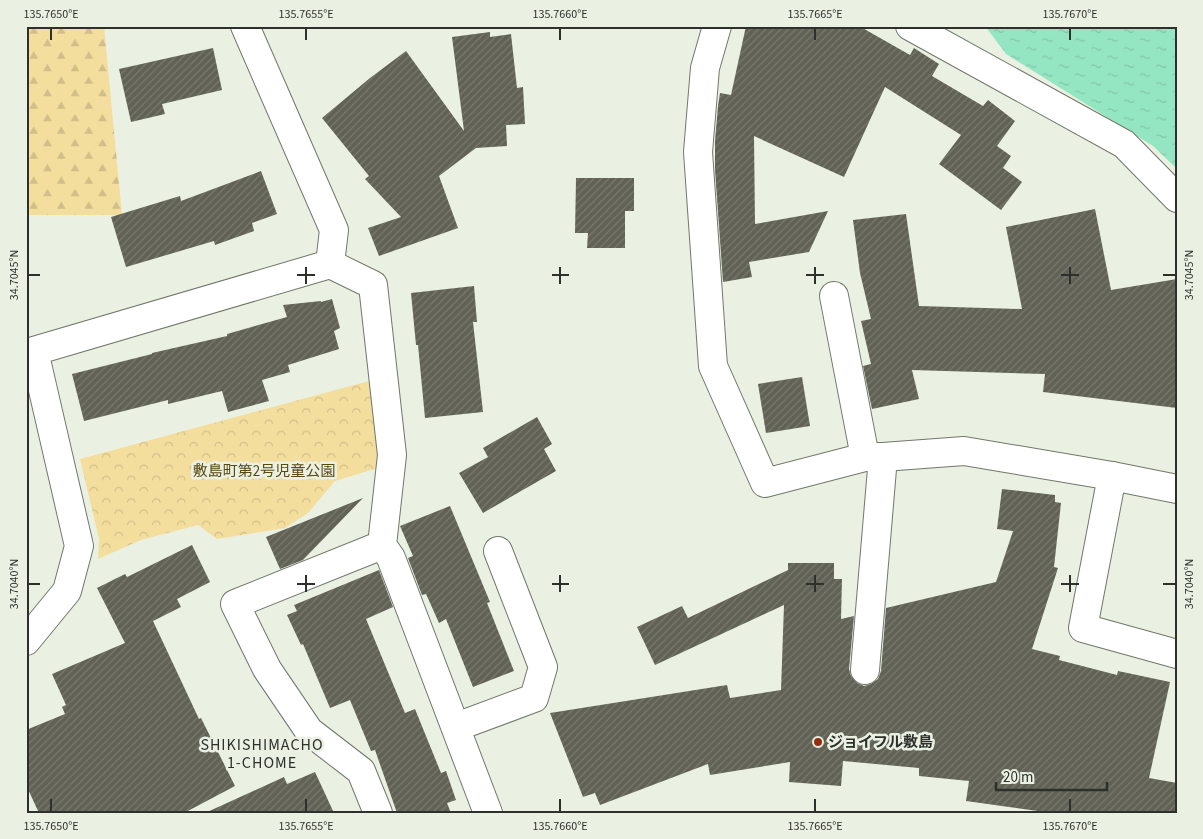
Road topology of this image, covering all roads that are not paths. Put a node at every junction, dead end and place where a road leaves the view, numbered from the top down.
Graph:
1 (245, 26) edge
2 (717, 26) edge
3 (910, 26) edge
4 (1177, 198) edge
5 (330, 264) junction
6 (834, 296) dead end
7 (874, 457) junction
8 (1112, 476) junction
9 (1177, 489) edge
10 (382, 545) junction
11 (498, 551) dead end
12 (26, 642) edge
13 (1177, 654) edge
14 (865, 670) dead end
15 (456, 727) junction
16 (378, 813) edge
17 (488, 813) edge

1 - 5 street
2 - 7 street
3 - 4 street
5 - 10 street
5 - 12 street
6 - 7 street
7 - 8 street
7 - 14 street
8 - 9 street
8 - 13 street
10 - 15 street
10 - 16 street
11 - 15 street
15 - 17 street

